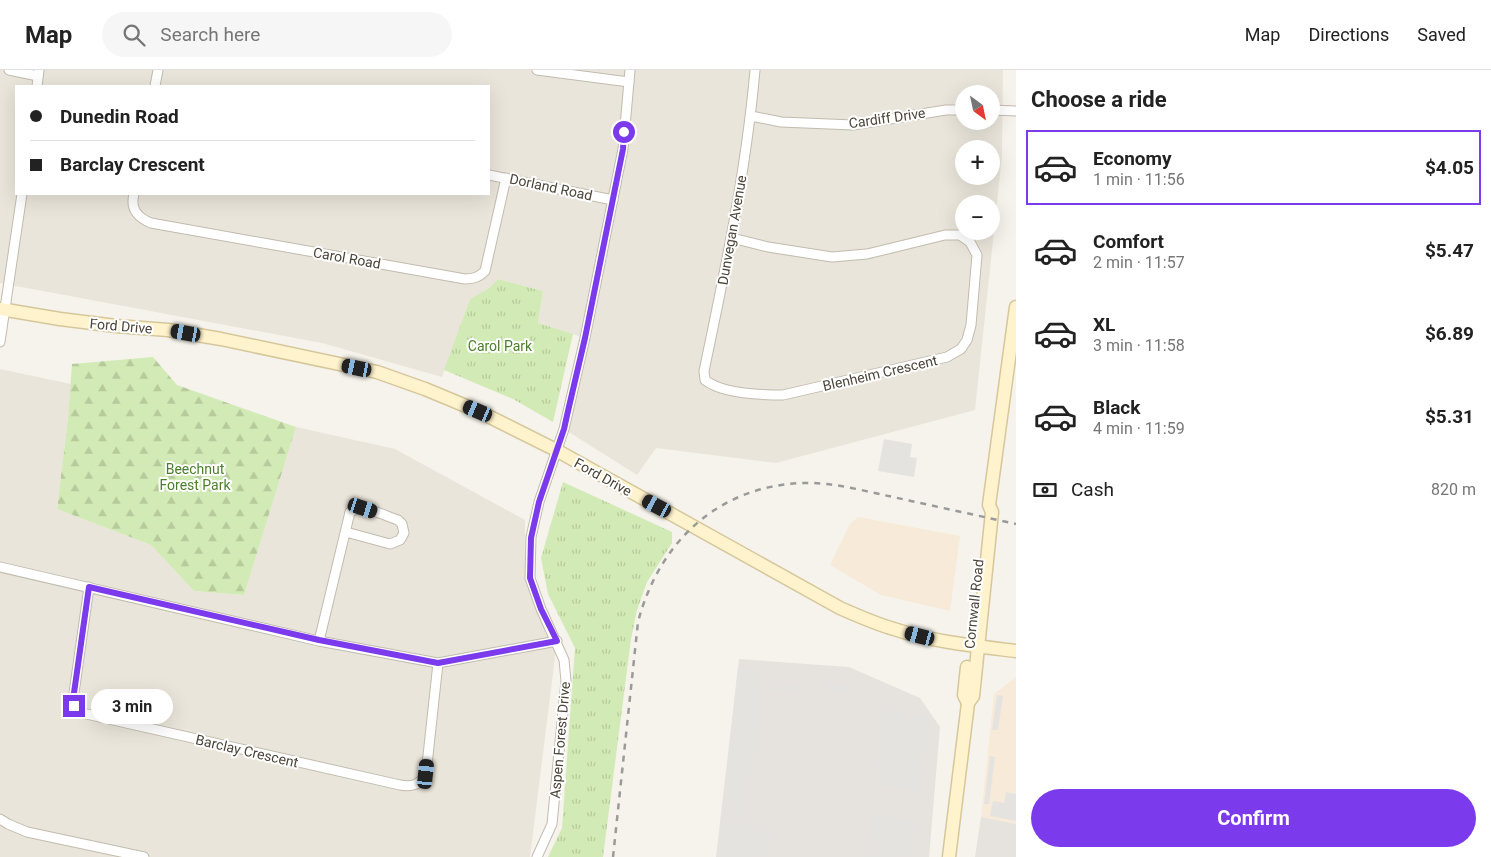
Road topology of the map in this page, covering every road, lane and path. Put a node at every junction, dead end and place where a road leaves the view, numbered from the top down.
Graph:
1 (8, 70) edge
2 (158, 70) edge
3 (537, 70) edge
4 (630, 70) edge
5 (755, 70) edge
6 (38, 73) edge
7 (629, 82) junction
8 (155, 85) edge
9 (955, 110) edge
10 (1000, 110) edge
11 (1016, 111) edge
12 (751, 116) junction
13 (490, 175) edge
14 (506, 178) junction
15 (22, 195) edge
16 (134, 195) edge
17 (613, 200) junction
18 (732, 238) junction
19 (1016, 307) edge
20 (3, 309) edge
21 (0, 342) edge
22 (713, 386) joint
23 (556, 450) junction
24 (346, 532) junction
25 (0, 567) edge
26 (89, 587) junction
27 (319, 640) junction
28 (557, 641) junction
29 (974, 646) junction
30 (1016, 651) edge
31 (438, 663) junction
32 (0, 819) edge
33 (144, 857) edge
34 (537, 857) edge
35 (949, 857) edge

1 - 6 street
2 - 8 street
3 - 7 street
4 - 7 street, Aspen Forest Drive
5 - 12 street, Dunvegan Avenue
7 - 17 street, Aspen Forest Drive
9 - 12 street, Cardiff Drive
10 - 11 street
12 - 18 street, Dunvegan Avenue
13 - 14 street, Dorland Road
14 - 16 street, Carol Road
14 - 17 street, Dorland Road
15 - 20 street
17 - 23 street, Aspen Forest Drive
18 - 22 street, Dunvegan Avenue
18 - 22 street, Blenheim Crescent
19 - 29 main road, Cornwall Road
20 - 21 street
20 - 23 main road, Ford Drive
23 - 28 street, Aspen Forest Drive
23 - 29 main road, Ford Drive
24 - 24 street
24 - 27 street
25 - 26 street
26 - 27 street
26 - 31 street, Barclay Crescent
27 - 31 street
28 - 31 street
28 - 34 street, Aspen Forest Drive
29 - 30 main road, Ford Drive
29 - 35 main road, Cornwall Road
32 - 33 street

